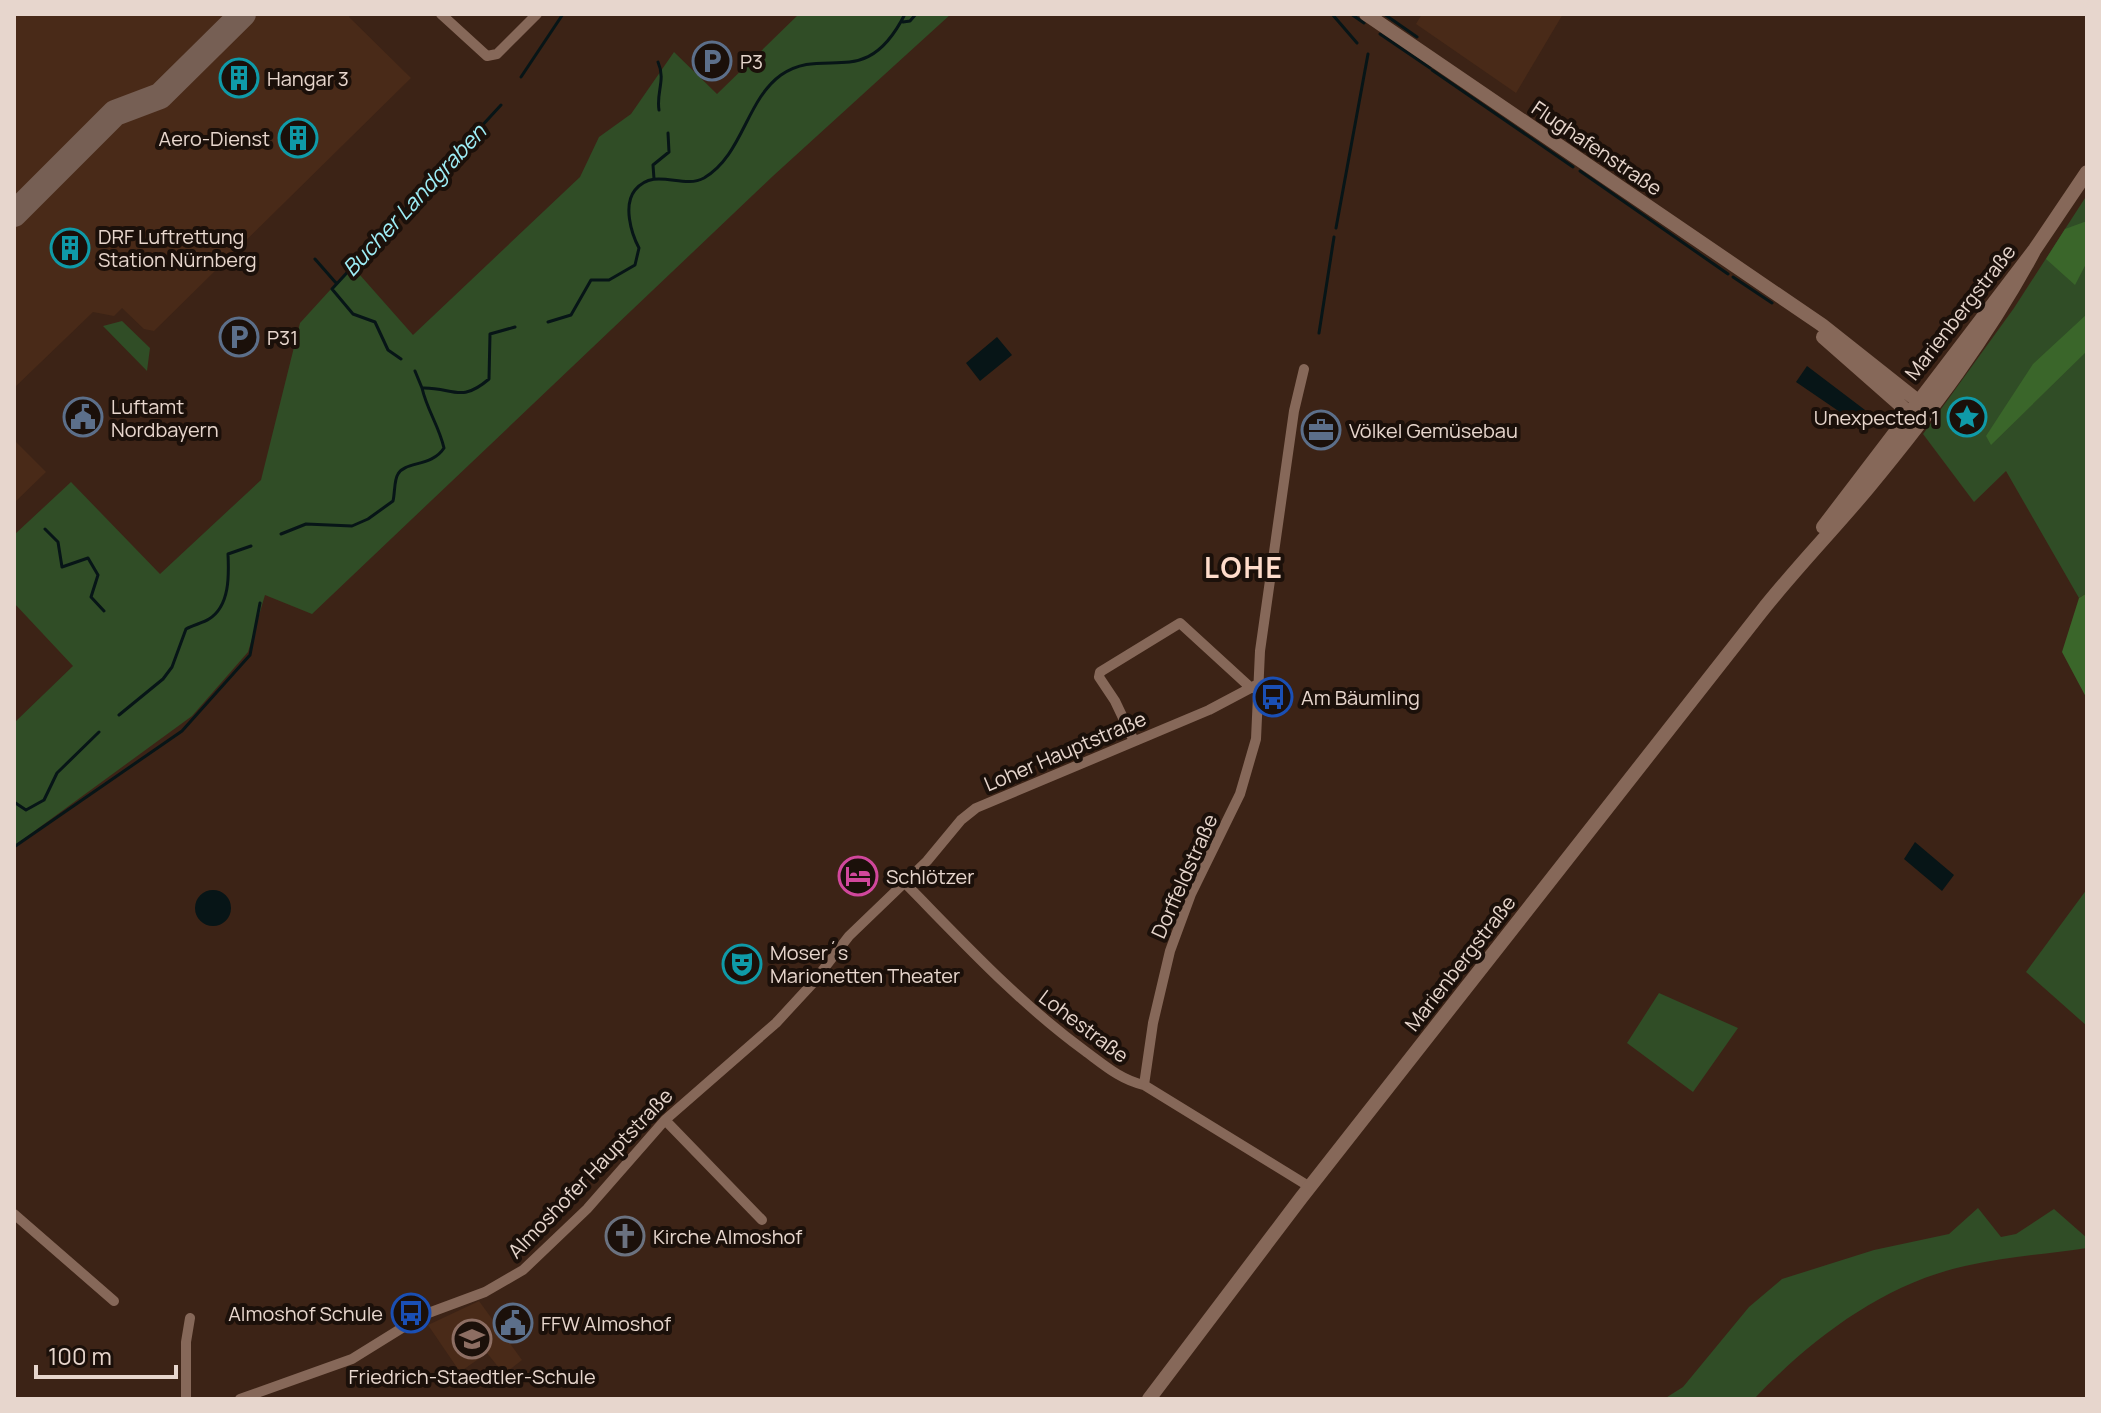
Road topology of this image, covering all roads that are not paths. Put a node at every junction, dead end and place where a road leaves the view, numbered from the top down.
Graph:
1 (441, 14) edge
2 (537, 14) edge
3 (1366, 14) edge
4 (2087, 172) edge
5 (1304, 369) dead end
6 (1918, 411) junction
7 (1256, 686) junction
8 (1134, 741) junction
9 (905, 883) junction
10 (776, 1023) joint
11 (1144, 1085) junction
12 (665, 1120) junction
13 (1310, 1187) junction
14 (14, 1214) edge
15 (762, 1220) dead end
16 (114, 1301) dead end
17 (190, 1318) dead end
18 (186, 1399) edge
19 (240, 1399) edge
20 (1149, 1399) edge

1 - 2 street
3 - 6 main road, Flughafenstraße
4 - 6 main road, Marienbergstraße
5 - 7 street, Dorffeldstraße
6 - 13 main road, Marienbergstraße
7 - 8 street, Loher Hauptstraße
7 - 8 street
7 - 11 street, Dorffeldstraße
8 - 9 street, Loher Hauptstraße
9 - 10 street, Loher Hauptstraße
9 - 11 street, Lohestraße
10 - 12 street, Almoshofer Hauptstraße
11 - 13 street, Lohestraße
12 - 15 street
12 - 19 street, Almoshofer Hauptstraße
13 - 20 main road, Marienbergstraße
14 - 16 street
17 - 18 street

